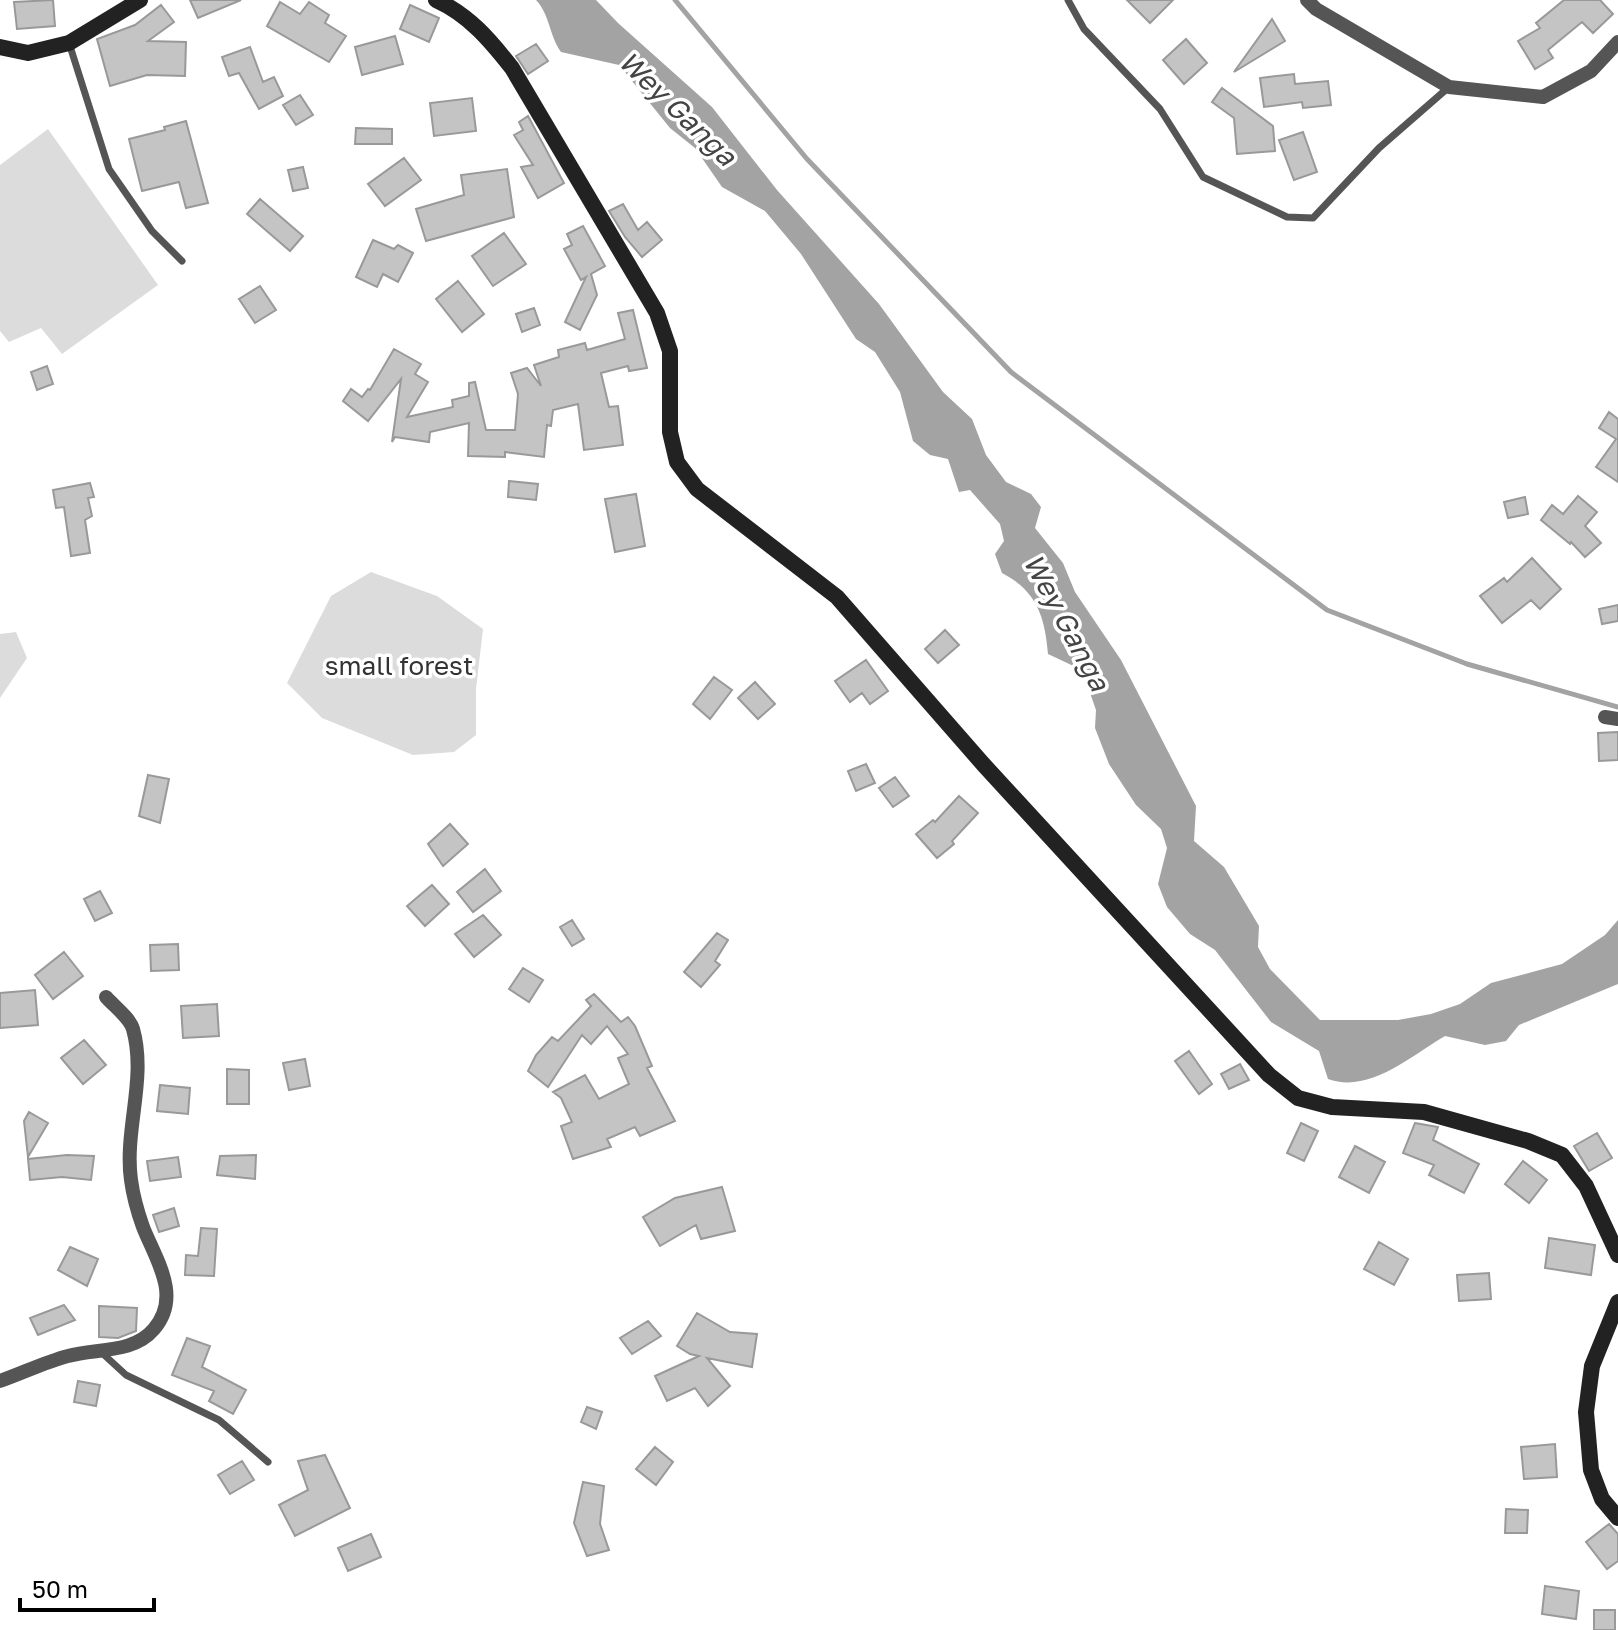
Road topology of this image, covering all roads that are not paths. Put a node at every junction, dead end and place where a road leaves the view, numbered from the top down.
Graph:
1 (140, 0) edge
2 (436, 0) edge
3 (1068, 0) edge
4 (1307, 0) edge
5 (1618, 42) edge
6 (69, 43) junction
7 (0, 47) edge
8 (1449, 87) junction
9 (182, 261) dead end
10 (106, 997) dead end
11 (1618, 1255) edge
12 (1618, 1302) edge
13 (101, 1352) junction
14 (0, 1381) edge
15 (268, 1462) dead end
16 (1618, 1518) edge

1 - 6 street
2 - 11 street
3 - 8 lane
4 - 8 street
5 - 8 street
6 - 7 street
6 - 9 lane
10 - 13 street
12 - 16 street
13 - 14 street
13 - 15 lane

